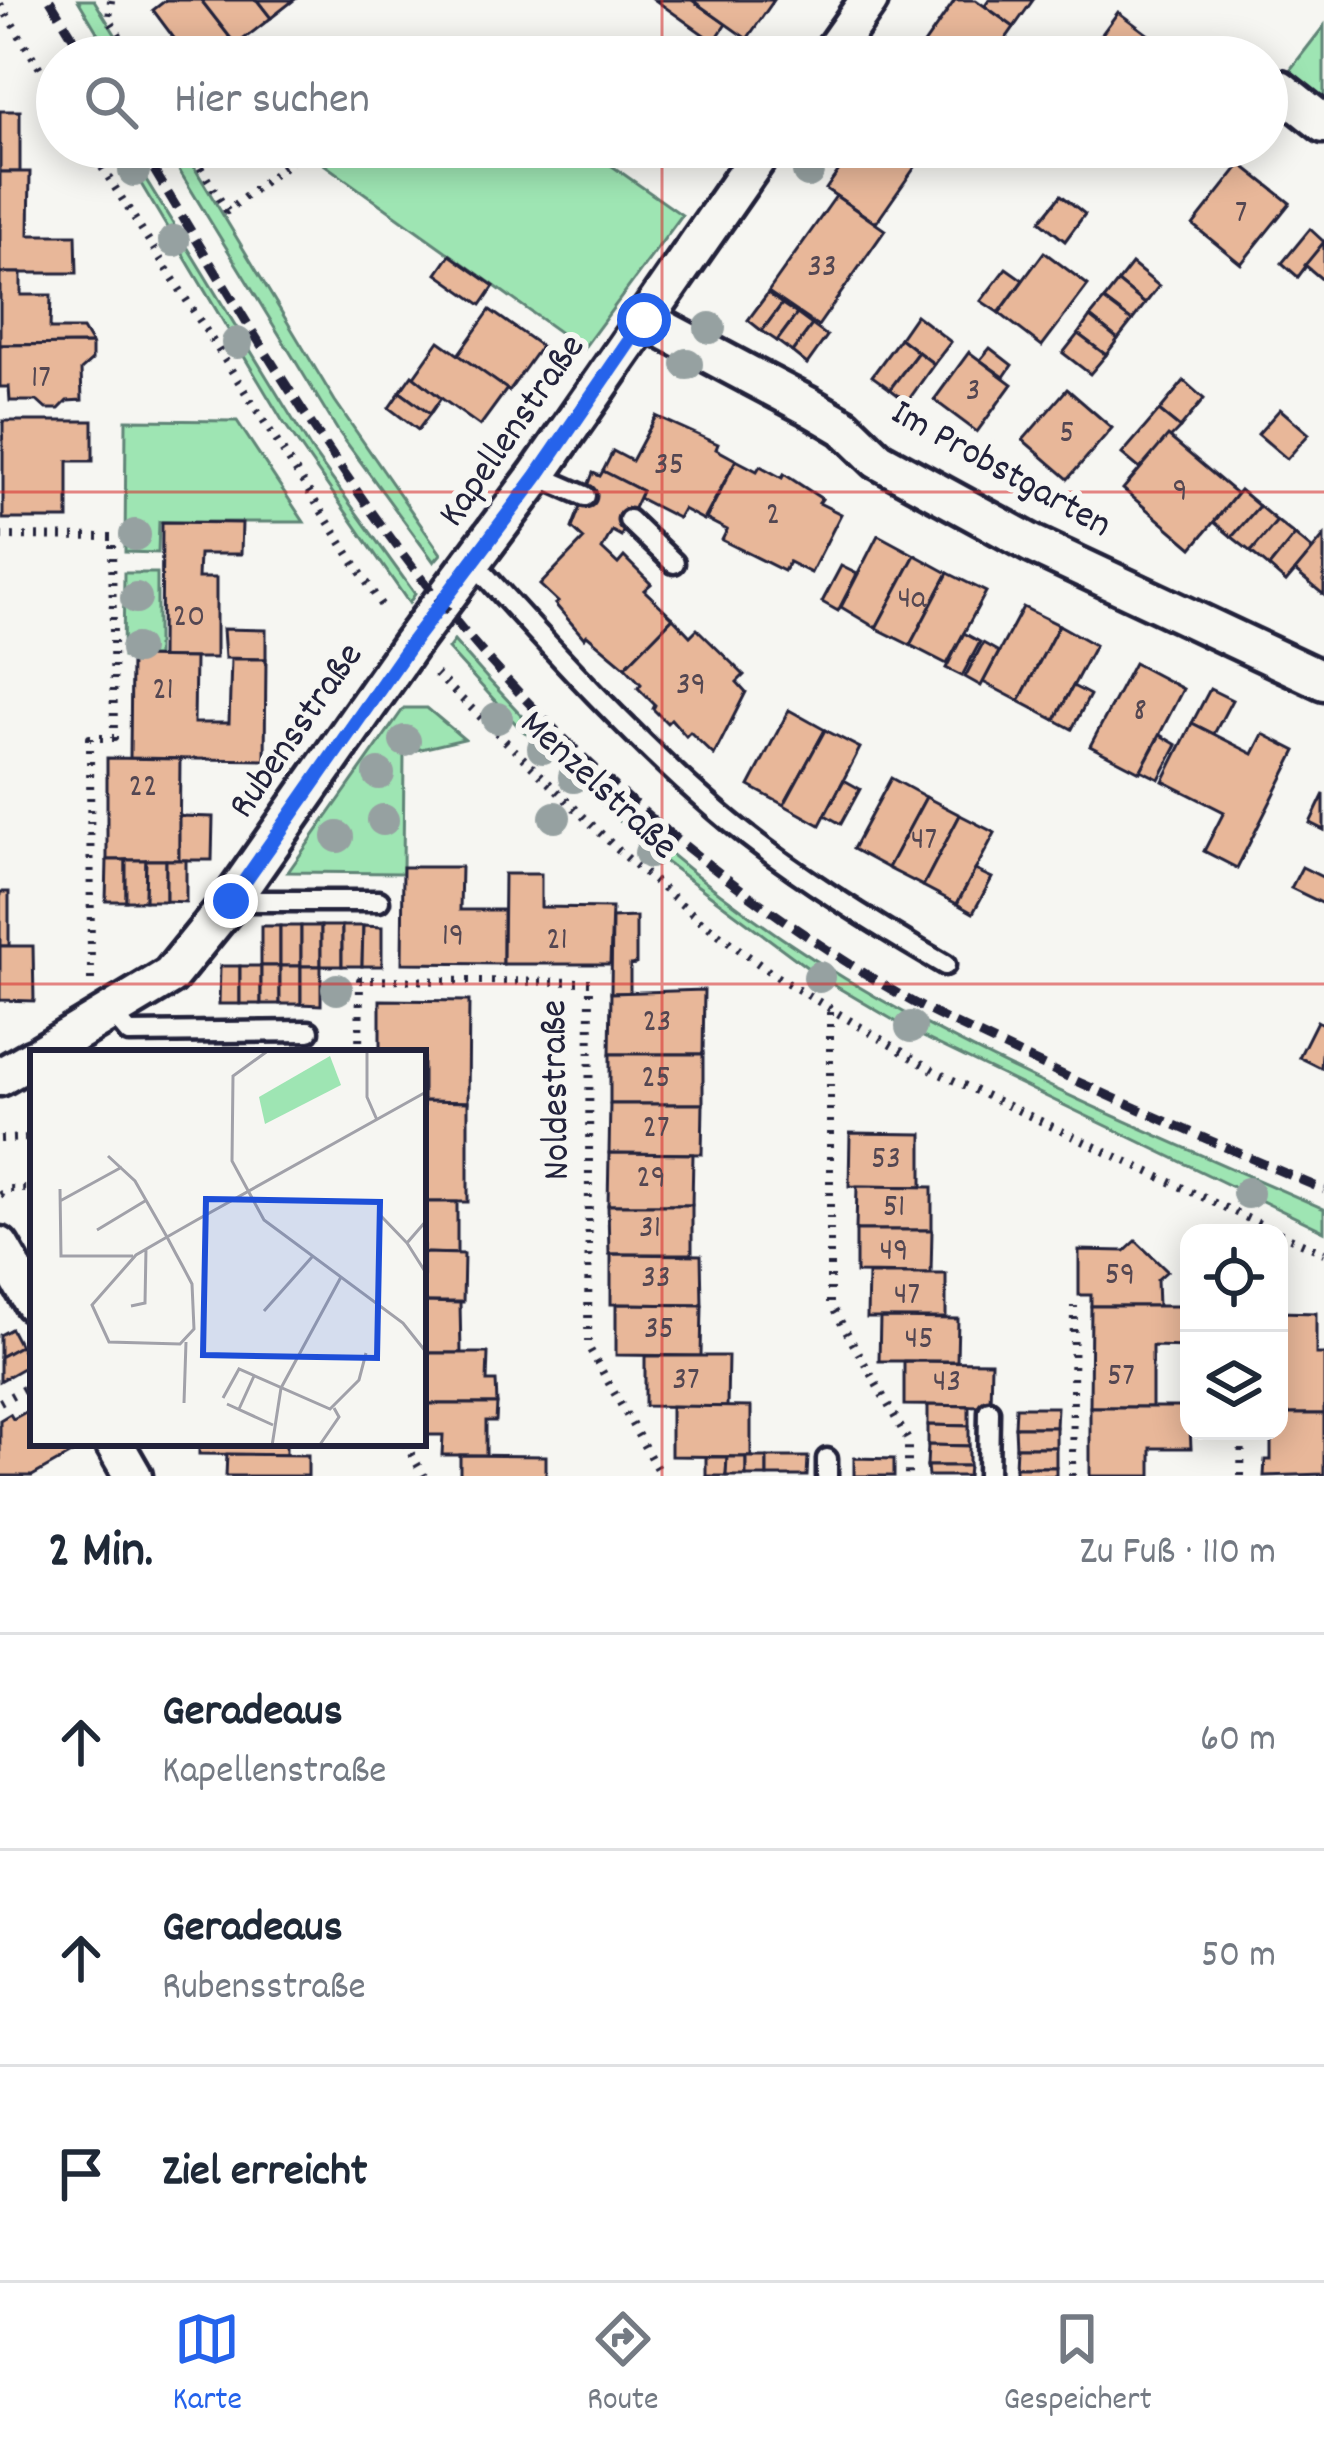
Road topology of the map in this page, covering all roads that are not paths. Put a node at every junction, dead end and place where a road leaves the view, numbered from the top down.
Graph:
1 (869, 0) edge
2 (844, 36) edge
3 (1288, 95) edge
4 (1324, 124) edge
5 (750, 168) edge
6 (644, 320) junction
7 (537, 476) junction
8 (585, 496) dead end
9 (629, 520) dead end
10 (473, 562) junction
11 (674, 563) dead end
12 (410, 645) joint
13 (1324, 681) edge
14 (231, 901) junction
15 (379, 901) dead end
16 (945, 965) dead end
17 (101, 1020) junction
18 (309, 1031) dead end
19 (47, 1050) edge
20 (30, 1060) edge
21 (0, 1077) edge
22 (0, 1246) edge
23 (30, 1298) edge
24 (989, 1412) dead end
25 (116, 1446) edge
26 (133, 1476) edge
27 (988, 1476) edge

1 - 2 street
3 - 4 street
5 - 6 street, Kapellenstraße
6 - 7 street, Kapellenstraße
6 - 13 street, Im Probstgarten
7 - 8 lane
7 - 10 street, Kapellenstraße
9 - 11 lane
10 - 12 street, Kapellenstraße
10 - 16 lane
12 - 14 street, Rubensstraße
14 - 15 lane
14 - 17 street, Rubensstraße
17 - 18 lane
17 - 19 street, Rubensstraße
20 - 21 street
22 - 23 street
24 - 27 lane
25 - 26 street

